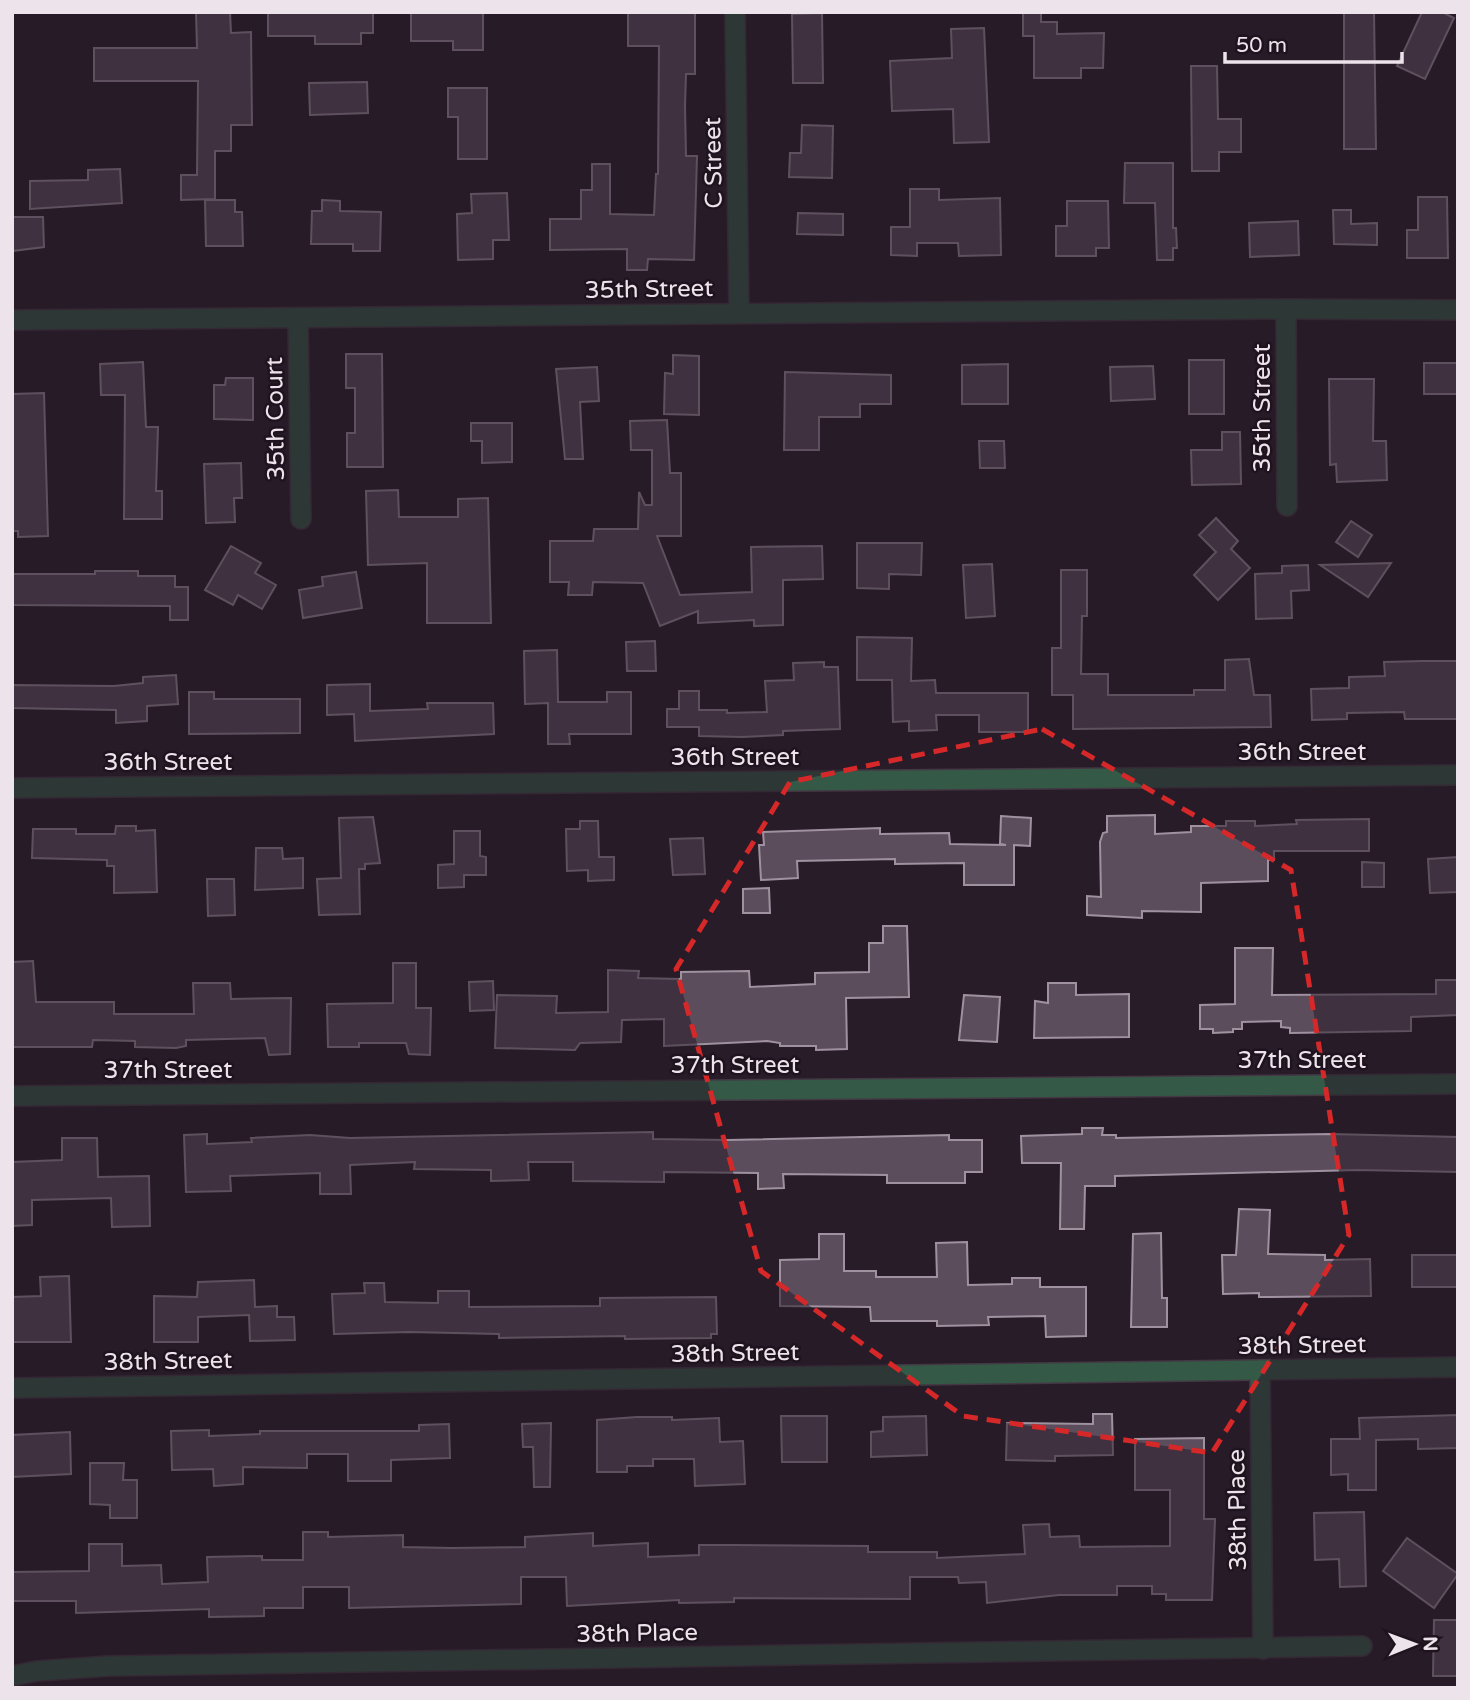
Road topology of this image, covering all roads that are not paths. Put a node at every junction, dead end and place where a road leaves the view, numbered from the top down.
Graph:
1 (735, 12) edge
2 (1286, 309) junction
3 (1458, 310) edge
4 (740, 313) junction
5 (298, 318) junction
6 (12, 320) edge
7 (1287, 506) dead end
8 (301, 519) dead end
9 (1458, 775) edge
10 (12, 788) edge
11 (1458, 1084) edge
12 (12, 1096) edge
13 (1458, 1367) edge
14 (1260, 1370) junction
15 (12, 1388) edge
16 (1362, 1646) dead end
17 (1263, 1648) junction
18 (12, 1676) edge

1 - 4 street, C Street
2 - 3 street, 35th Street
2 - 4 street, 35th Street
2 - 7 street, 35th Street
4 - 5 street, 35th Street
5 - 6 street, 35th Street
5 - 8 street, 35th Court
9 - 10 street, 36th Street
11 - 12 street, 37th Street
13 - 14 street, 38th Street
14 - 15 street, 38th Street
14 - 17 street, 38th Place
16 - 17 street, 38th Place
17 - 18 street, 38th Place

